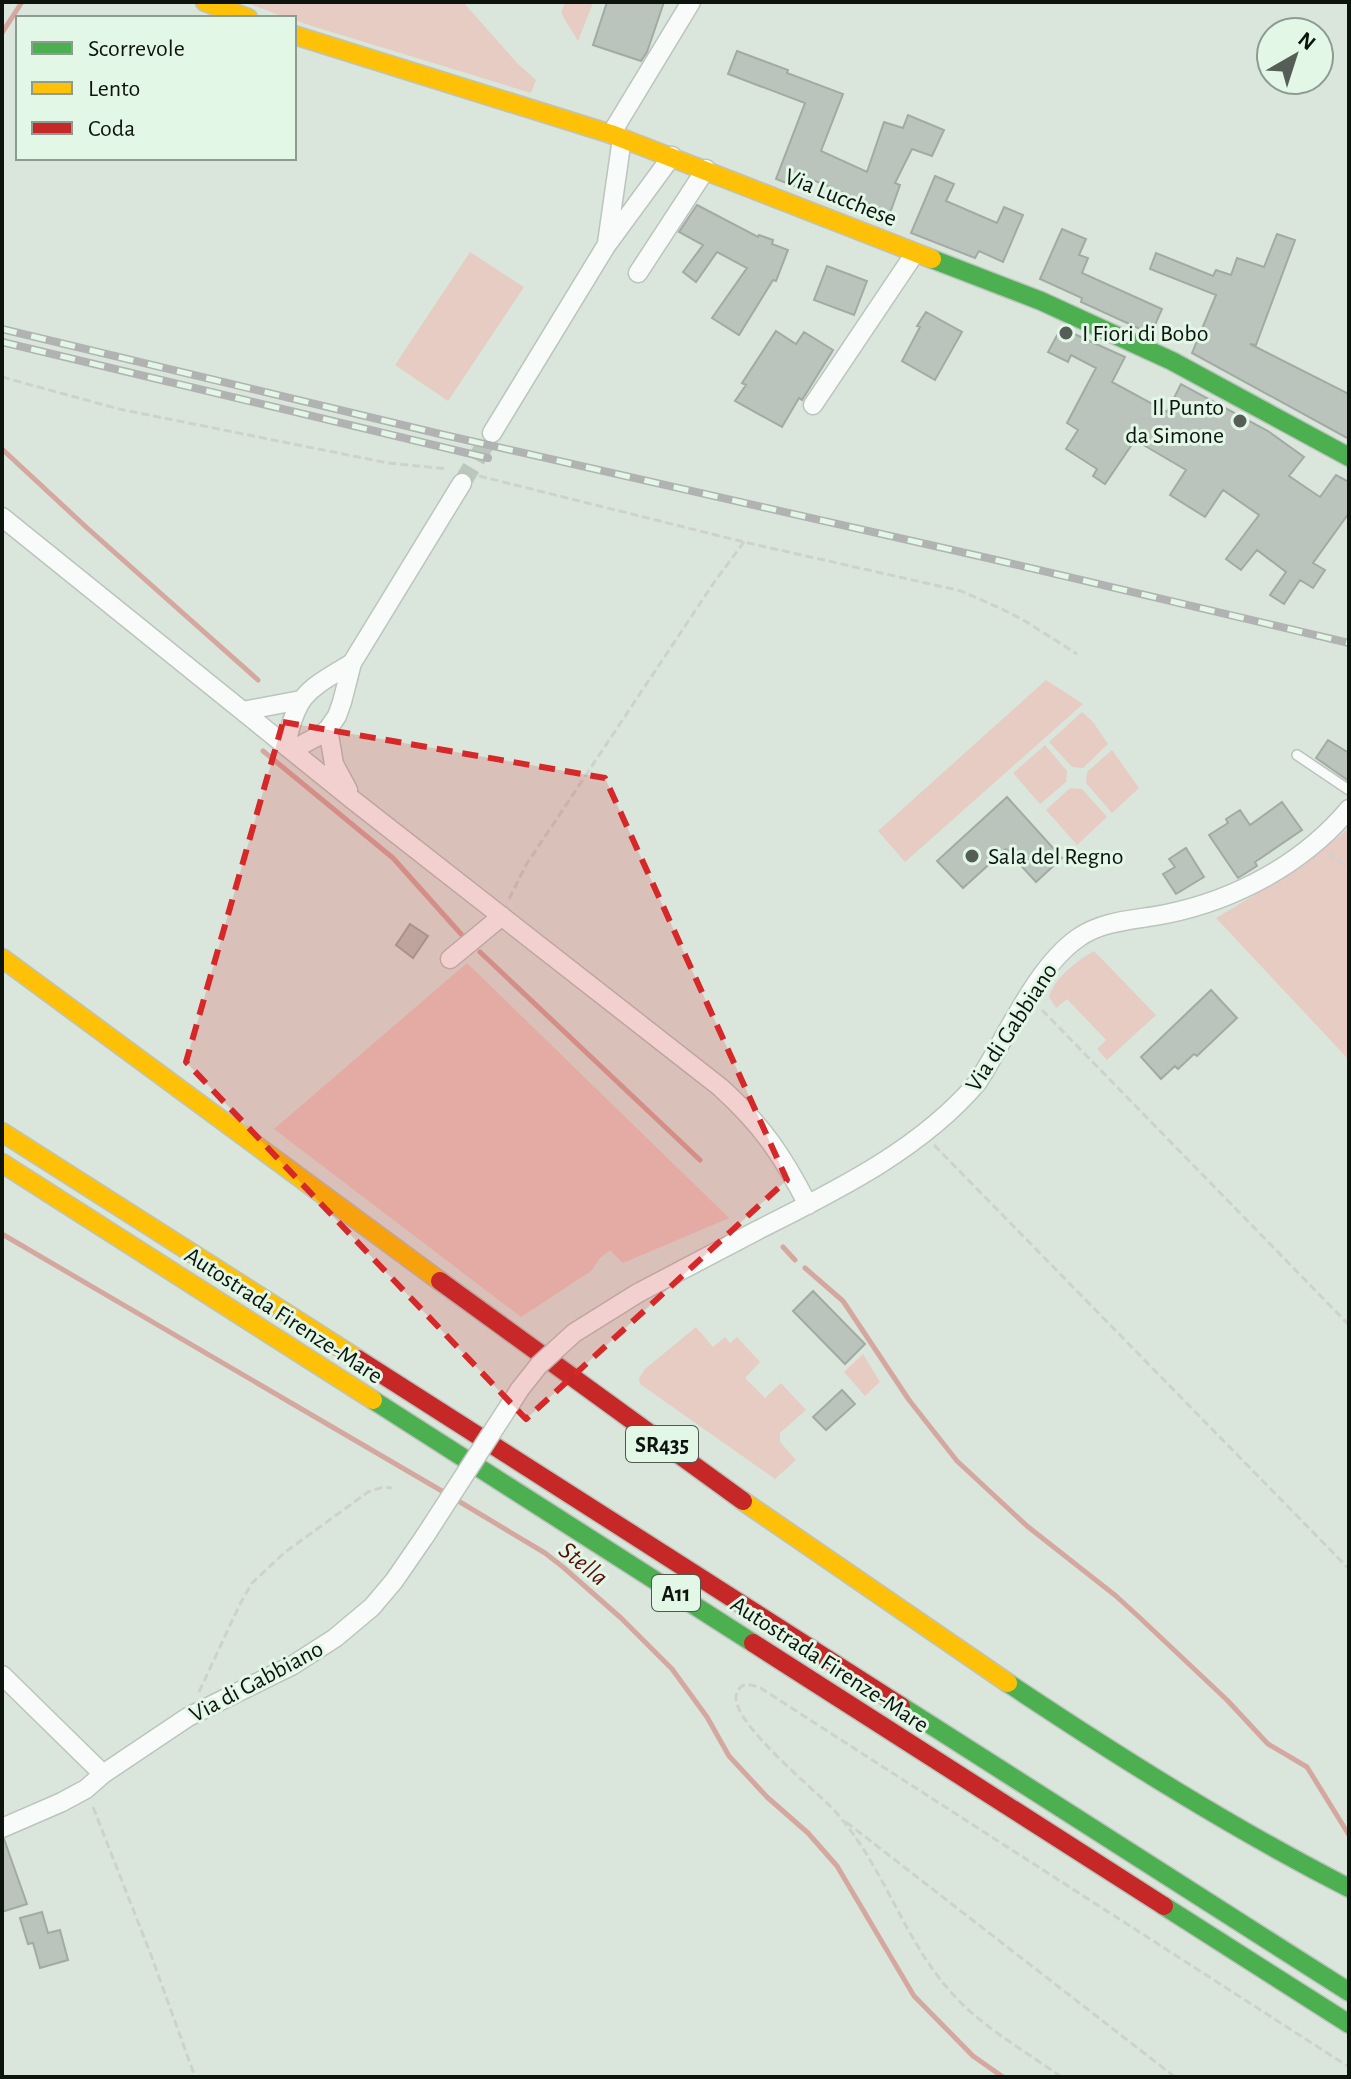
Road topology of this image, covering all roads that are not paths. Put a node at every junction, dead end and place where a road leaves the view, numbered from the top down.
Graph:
1 (205, 2) edge
2 (691, 2) edge
3 (243, 16) edge
4 (296, 36) edge
5 (617, 136) junction
6 (672, 156) junction
7 (706, 169) junction
8 (606, 246) junction
9 (915, 253) junction
10 (638, 273) dead end
11 (813, 405) dead end
12 (492, 433) tunnel mouth
13 (1349, 457) edge
14 (463, 476) tunnel mouth
15 (2, 517) edge
16 (352, 663) junction
17 (301, 700) junction
18 (243, 711) junction
19 (328, 729) junction
20 (289, 748) junction
21 (1297, 755) dead end
22 (1349, 790) edge
23 (353, 800) junction
24 (1349, 809) edge
25 (502, 916) junction
26 (2, 958) edge
27 (450, 959) dead end
28 (2, 1132) edge
29 (2, 1163) edge
30 (808, 1205) junction
31 (2, 1675) edge
32 (103, 1774) junction
33 (2, 1828) edge
34 (1349, 1888) edge
35 (1349, 1992) edge
36 (1349, 2024) edge

1 - 3 main road
2 - 5 street
4 - 5 main road, Via Lucchese
5 - 6 main road, Via Lucchese
5 - 8 street
6 - 7 main road, Via Lucchese
6 - 8 street
7 - 9 main road, Via Lucchese
7 - 10 street
8 - 12 street
9 - 11 street
9 - 13 main road, Via Lucchese
14 - 16 street
15 - 18 street
16 - 17 street
16 - 19 street
17 - 18 street
17 - 20 street
18 - 20 street
19 - 20 street
19 - 23 street
20 - 23 street
21 - 22 lane
23 - 25 street
24 - 30 street, Via di Gabbiano
25 - 27 street
25 - 30 street
26 - 34 main road, SR435
28 - 35 main road, Autostrada Firenze-Mare / A11
29 - 36 main road, Autostrada Firenze-Mare / A11
30 - 32 street, Via di Gabbiano, bridge
31 - 32 street
32 - 33 street, Via di Gabbiano

